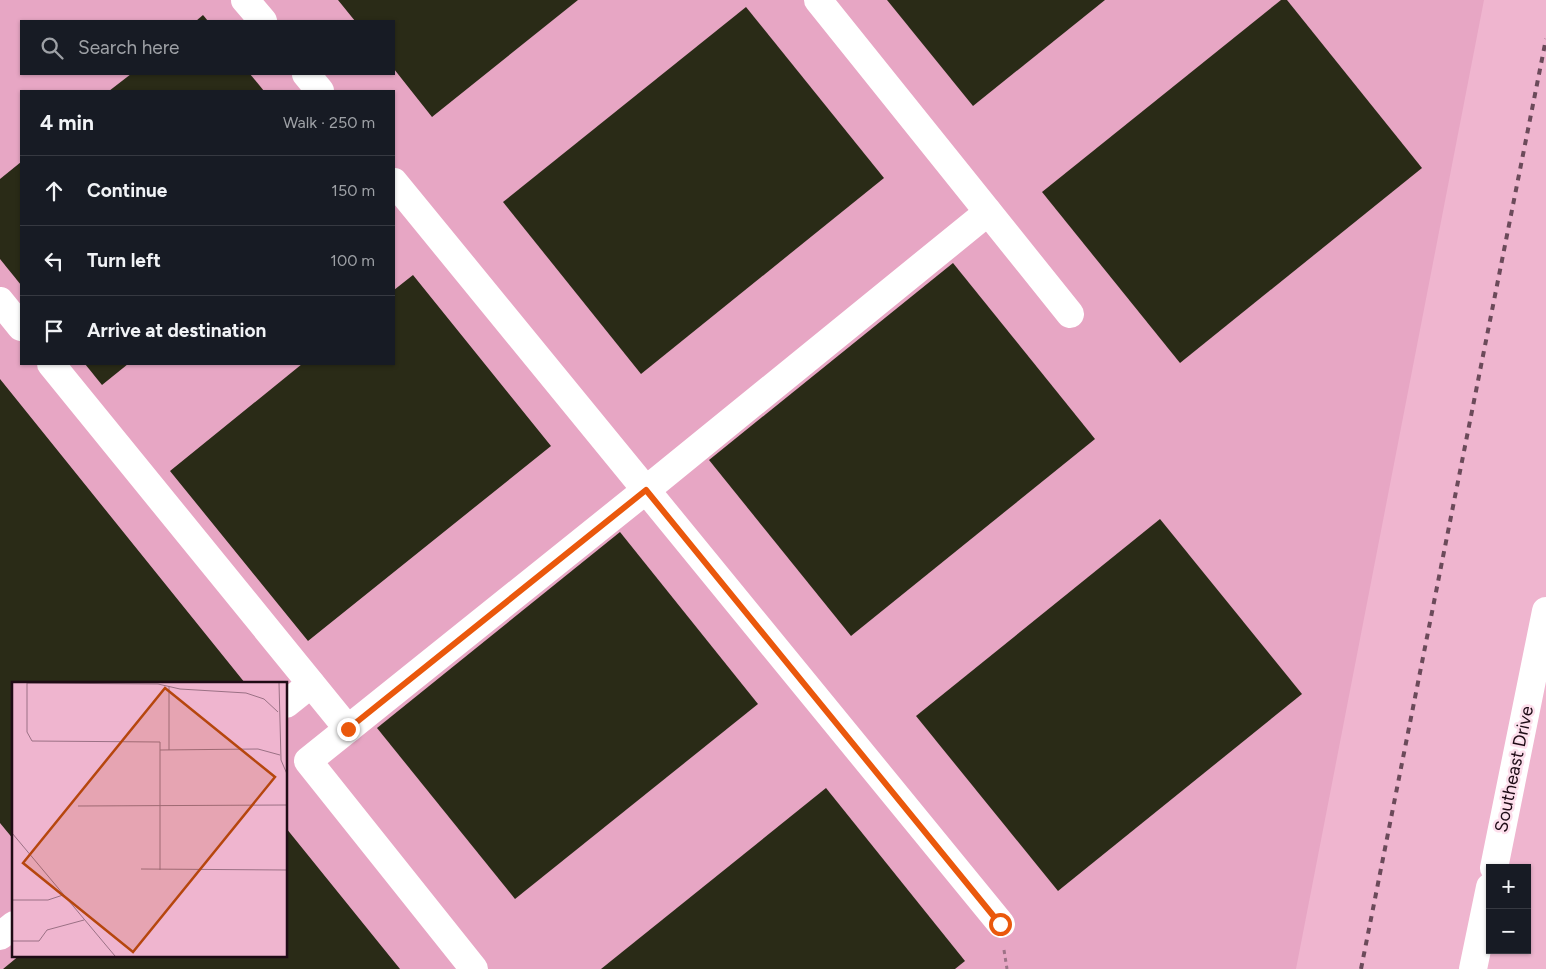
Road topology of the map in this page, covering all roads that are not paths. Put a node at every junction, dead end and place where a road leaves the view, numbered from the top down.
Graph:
1 (245, 0) edge
2 (818, 0) edge
3 (262, 20) edge
4 (307, 75) edge
5 (319, 90) edge
6 (395, 183) edge
7 (988, 212) junction
8 (0, 301) edge
9 (1070, 314) dead end
10 (20, 326) edge
11 (52, 365) edge
12 (646, 490) junction
13 (1545, 617) edge
14 (312, 684) junction
15 (288, 702) edge
16 (348, 729) junction
17 (1495, 864) edge
18 (1486, 906) edge
19 (1000, 924) dead end
20 (12, 927) edge
21 (0, 936) edge
22 (474, 969) edge
23 (1473, 969) edge

1 - 3 main road
2 - 7 main road
4 - 5 main road
6 - 12 main road
7 - 9 main road
7 - 12 main road
8 - 10 main road
11 - 14 main road
12 - 16 main road
12 - 19 main road
13 - 17 main road, Southeast Drive
14 - 15 main road
14 - 16 main road
16 - 22 main road
18 - 23 main road
20 - 21 main road

